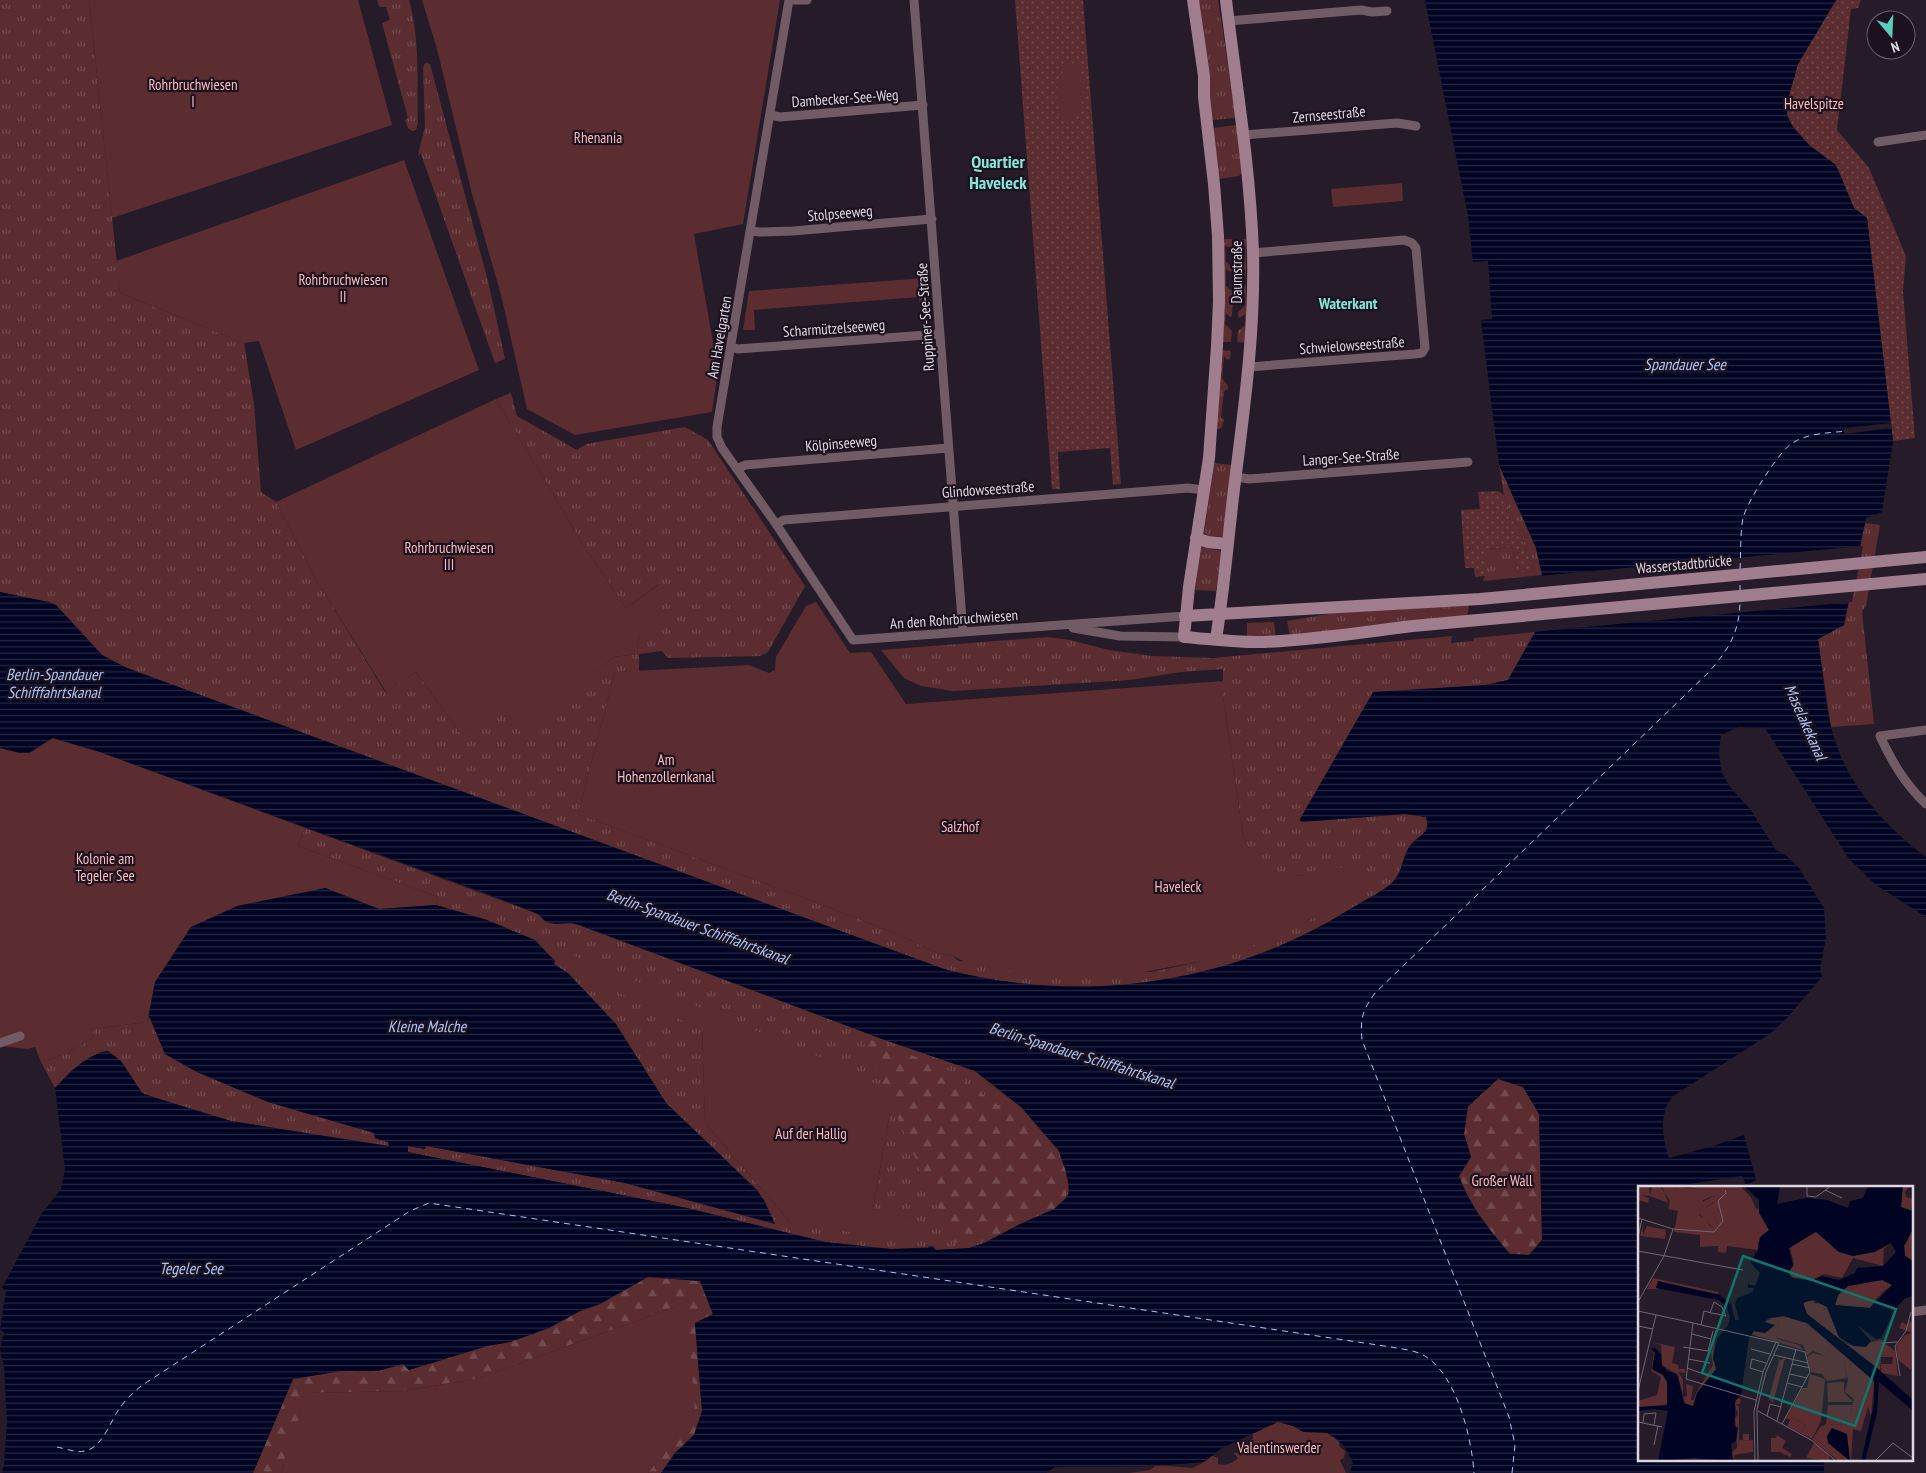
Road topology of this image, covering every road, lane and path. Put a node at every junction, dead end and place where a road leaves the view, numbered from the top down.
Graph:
1 (789, 0) edge
2 (795, 0) edge
3 (807, 0) edge
4 (914, 0) edge
5 (1193, 0) edge
6 (1226, 0) edge
7 (1387, 11) dead end
8 (1228, 21) junction
9 (923, 105) junction
10 (770, 115) junction
11 (1416, 126) dead end
12 (1243, 135) junction
13 (1926, 135) edge
14 (1878, 142) dead end
15 (932, 219) junction
16 (750, 231) junction
17 (1253, 253) junction
18 (940, 334) junction
19 (731, 347) junction
20 (1249, 367) junction
21 (948, 448) junction
22 (1468, 462) dead end
23 (737, 469) junction
24 (1236, 477) junction
25 (1204, 490) junction
26 (953, 506) junction
27 (776, 524) junction
28 (1196, 538) junction
29 (1228, 544) junction
30 (1926, 557) edge
31 (1926, 579) edge
32 (1220, 615) junction
33 (1185, 616) junction
34 (1057, 625) junction
35 (963, 632) junction
36 (1184, 637) junction
37 (1216, 639) junction
38 (853, 640) joint
39 (1926, 730) edge
40 (1926, 804) edge
41 (20, 1036) dead end
42 (0, 1043) edge

1 - 10 street, Am Havelgarten
2 - 3 street
4 - 9 street, Ruppiner-See-Straße
5 - 25 main road, Daumstraße
6 - 8 main road, Daumstraße
7 - 8 street
8 - 12 main road, Daumstraße
9 - 10 street, Dambecker-See-Weg
9 - 15 street, Ruppiner-See-Straße
10 - 16 street, Am Havelgarten
11 - 12 street, Zernseestraße
12 - 17 main road, Daumstraße
13 - 14 street
15 - 16 street, Stolpseeweg
15 - 18 street, Ruppiner-See-Straße
16 - 19 street, Am Havelgarten
17 - 20 main road, Daumstraße
17 - 20 street, Schwielowseestraße
18 - 19 street, Scharmützelseeweg
18 - 21 street, Ruppiner-See-Straße
19 - 23 street, Am Havelgarten
20 - 24 main road, Daumstraße
21 - 23 street, Kölpinseeweg
21 - 26 street, Ruppiner-See-Straße
22 - 24 street, Langer-See-Straße
23 - 27 street, Am Havelgarten
24 - 29 main road, Daumstraße
25 - 26 street, Glindowseestraße
25 - 28 main road, Daumstraße
26 - 27 street, Glindowseestraße
26 - 35 street, Ruppiner-See-Straße
27 - 38 street, Am Havelgarten
28 - 29 main road
28 - 33 main road, Daumstraße
29 - 32 main road, Daumstraße
30 - 32 main road, Wasserstadtbrücke
31 - 37 main road
32 - 33 main road
32 - 37 main road, Daumstraße
33 - 34 street, An den Rohrbruchwiesen
33 - 36 main road, Daumstraße
34 - 35 street, An den Rohrbruchwiesen
34 - 36 street, An den Rohrbruchwiesen
35 - 38 street, An den Rohrbruchwiesen
36 - 37 main road
39 - 40 street
41 - 42 street

